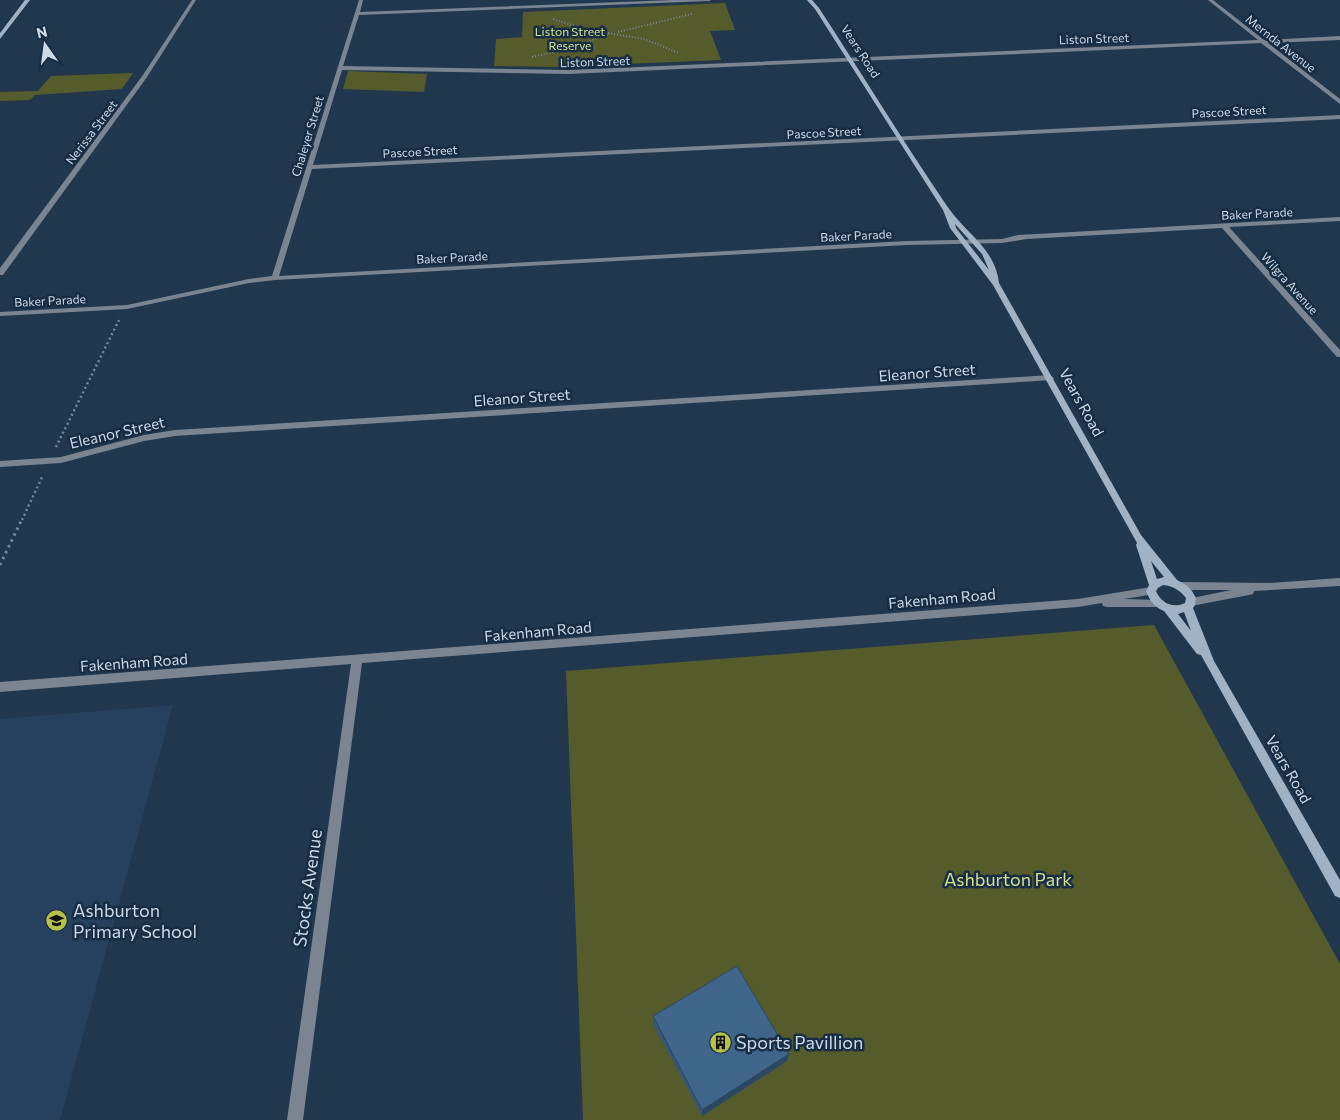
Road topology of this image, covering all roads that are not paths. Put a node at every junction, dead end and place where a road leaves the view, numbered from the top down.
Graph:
1 (28, 0) edge
2 (194, 0) edge
3 (361, 0) edge
4 (709, 0) edge
5 (809, 0) edge
6 (815, 0) edge
7 (1210, 0) edge
8 (817, 8) junction
9 (357, 14) junction
10 (0, 37) edge
11 (1340, 38) edge
12 (1262, 41) junction
13 (850, 59) junction
14 (340, 68) junction
15 (1340, 102) edge
16 (1340, 116) edge
17 (901, 139) junction
18 (309, 167) junction
19 (946, 210) junction
20 (1340, 219) edge
21 (1224, 226) junction
22 (963, 240) junction
23 (974, 240) junction
24 (0, 273) edge
25 (275, 278) junction
26 (996, 284) junction
27 (0, 314) edge
28 (1340, 354) edge
29 (1050, 378) junction
30 (0, 464) edge
31 (1138, 537) junction
32 (1340, 582) edge
33 (1177, 584) junction
34 (1270, 587) junction
35 (1153, 588) junction
36 (1078, 603) junction
37 (1189, 605) junction
38 (1164, 606) junction
39 (357, 660) junction
40 (1209, 662) junction
41 (0, 688) edge
42 (1340, 892) edge
43 (295, 1120) edge

1 - 10 street
2 - 24 street, Nerissa Street
3 - 9 street, Chaleyer Street
4 - 9 street
5 - 8 street, Vears Road
6 - 8 street, Vears Road
7 - 12 street, Mernda Avenue
8 - 13 street, Vears Road
9 - 14 street, Chaleyer Street
11 - 12 street, Liston Street
12 - 13 street, Liston Street
12 - 15 street, Mernda Avenue
13 - 14 street, Liston Street
13 - 17 street, Vears Road
14 - 18 street, Chaleyer Street
16 - 17 street, Pascoe Street
17 - 18 street, Pascoe Street
17 - 19 street, Vears Road
18 - 25 street, Chaleyer Street
19 - 22 street, Vears Road
19 - 23 street, Vears Road
20 - 21 street, Baker Parade
21 - 23 street, Baker Parade
21 - 28 street, Wilgra Avenue
22 - 23 street, Baker Parade
22 - 25 street, Baker Parade
22 - 26 street, Vears Road
23 - 26 street, Vears Road
25 - 27 street, Baker Parade
26 - 29 street, Vears Road
29 - 30 street, Eleanor Street
29 - 31 street, Vears Road
31 - 33 street, Vears Road
31 - 35 street, Vears Road
32 - 34 street
33 - 34 street
33 - 35 street
33 - 37 street
34 - 37 street
35 - 36 street, Fakenham Road
35 - 38 street
36 - 38 street, Fakenham Road
36 - 39 street, Fakenham Road
37 - 38 street
37 - 40 street, Vears Road
38 - 40 street, Vears Road
39 - 41 street, Fakenham Road
39 - 43 street, Stocks Avenue
40 - 42 street, Vears Road

